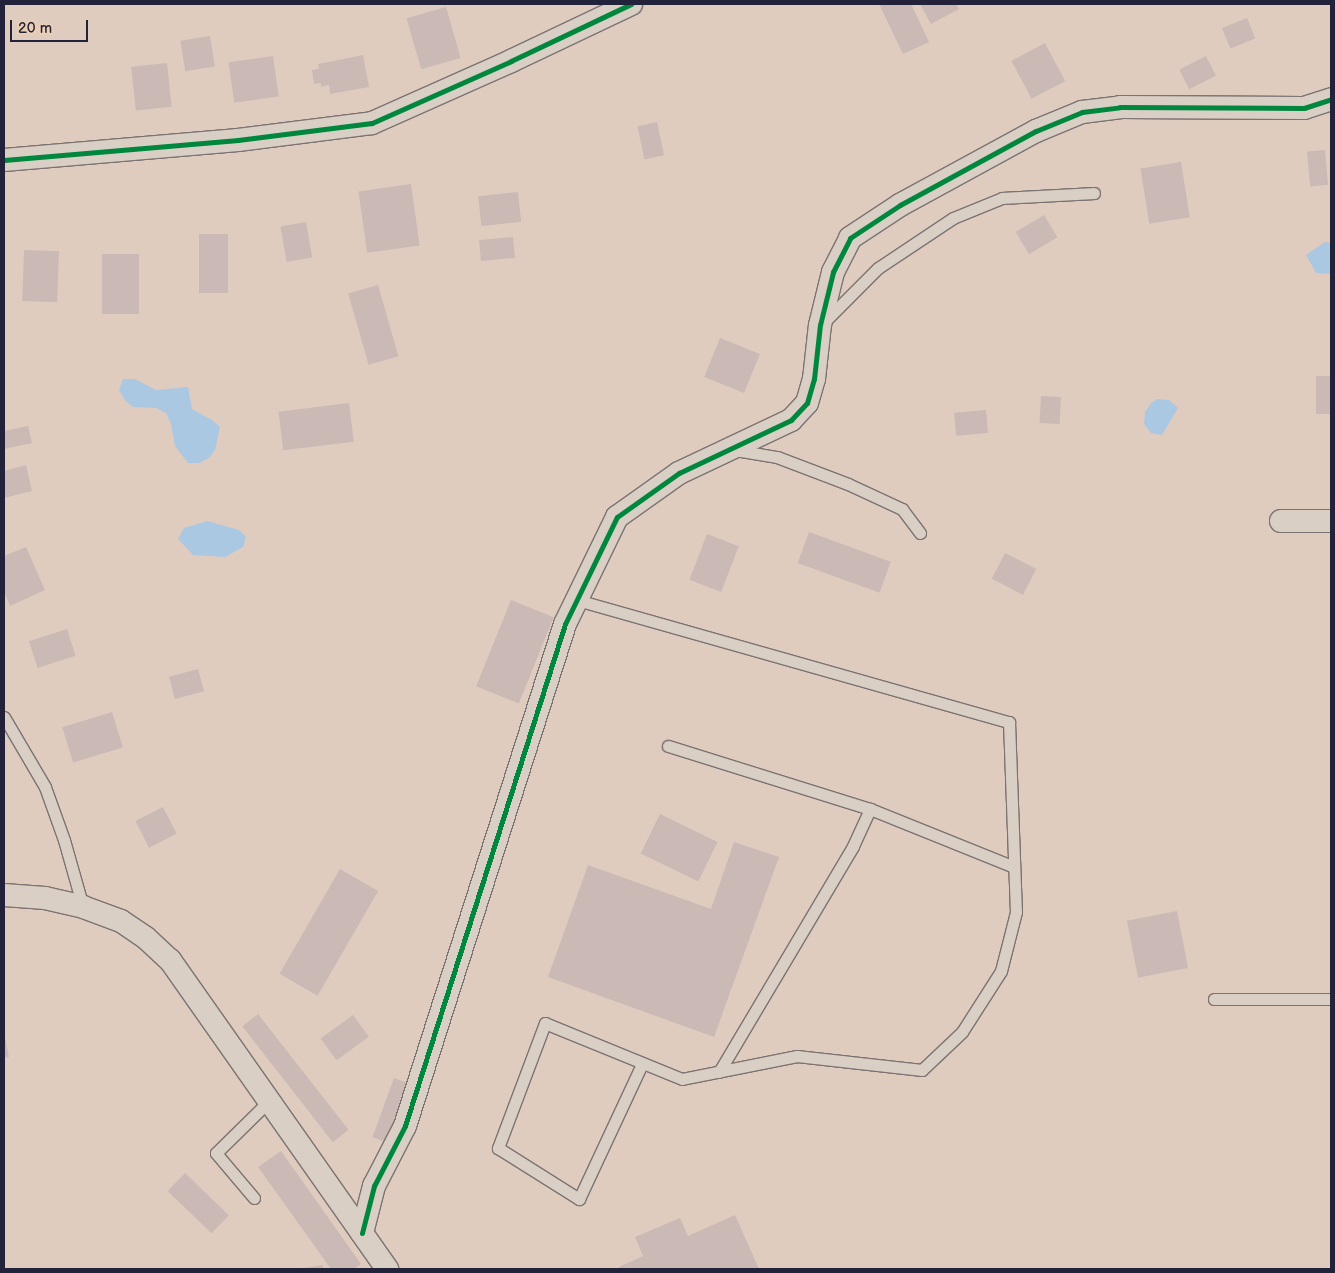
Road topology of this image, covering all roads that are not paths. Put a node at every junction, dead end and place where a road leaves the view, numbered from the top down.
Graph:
1 (631, 4) edge
2 (1331, 99) edge
3 (4, 160) edge
4 (1094, 193) dead end
5 (820, 325) junction
6 (729, 449) junction
7 (1281, 521) dead end
8 (1331, 521) edge
9 (920, 533) dead end
10 (577, 600) junction
11 (4, 717) edge
12 (668, 746) dead end
13 (870, 809) junction
14 (1014, 867) junction
15 (4, 895) edge
16 (83, 908) junction
17 (1214, 999) dead end
18 (1331, 999) edge
19 (642, 1064) junction
20 (719, 1072) junction
21 (270, 1100) junction
22 (254, 1198) dead end
23 (362, 1233) junction
24 (387, 1269) edge

1 - 3 street
2 - 5 street
4 - 5 lane
5 - 6 street
6 - 9 lane
6 - 10 street
7 - 8 street
10 - 14 lane
10 - 23 street
11 - 16 lane
12 - 13 lane
13 - 14 lane
13 - 20 lane
14 - 20 lane
15 - 16 street
16 - 21 street
17 - 18 lane
19 - 19 lane
19 - 20 lane
21 - 22 lane
21 - 23 street
23 - 24 street

